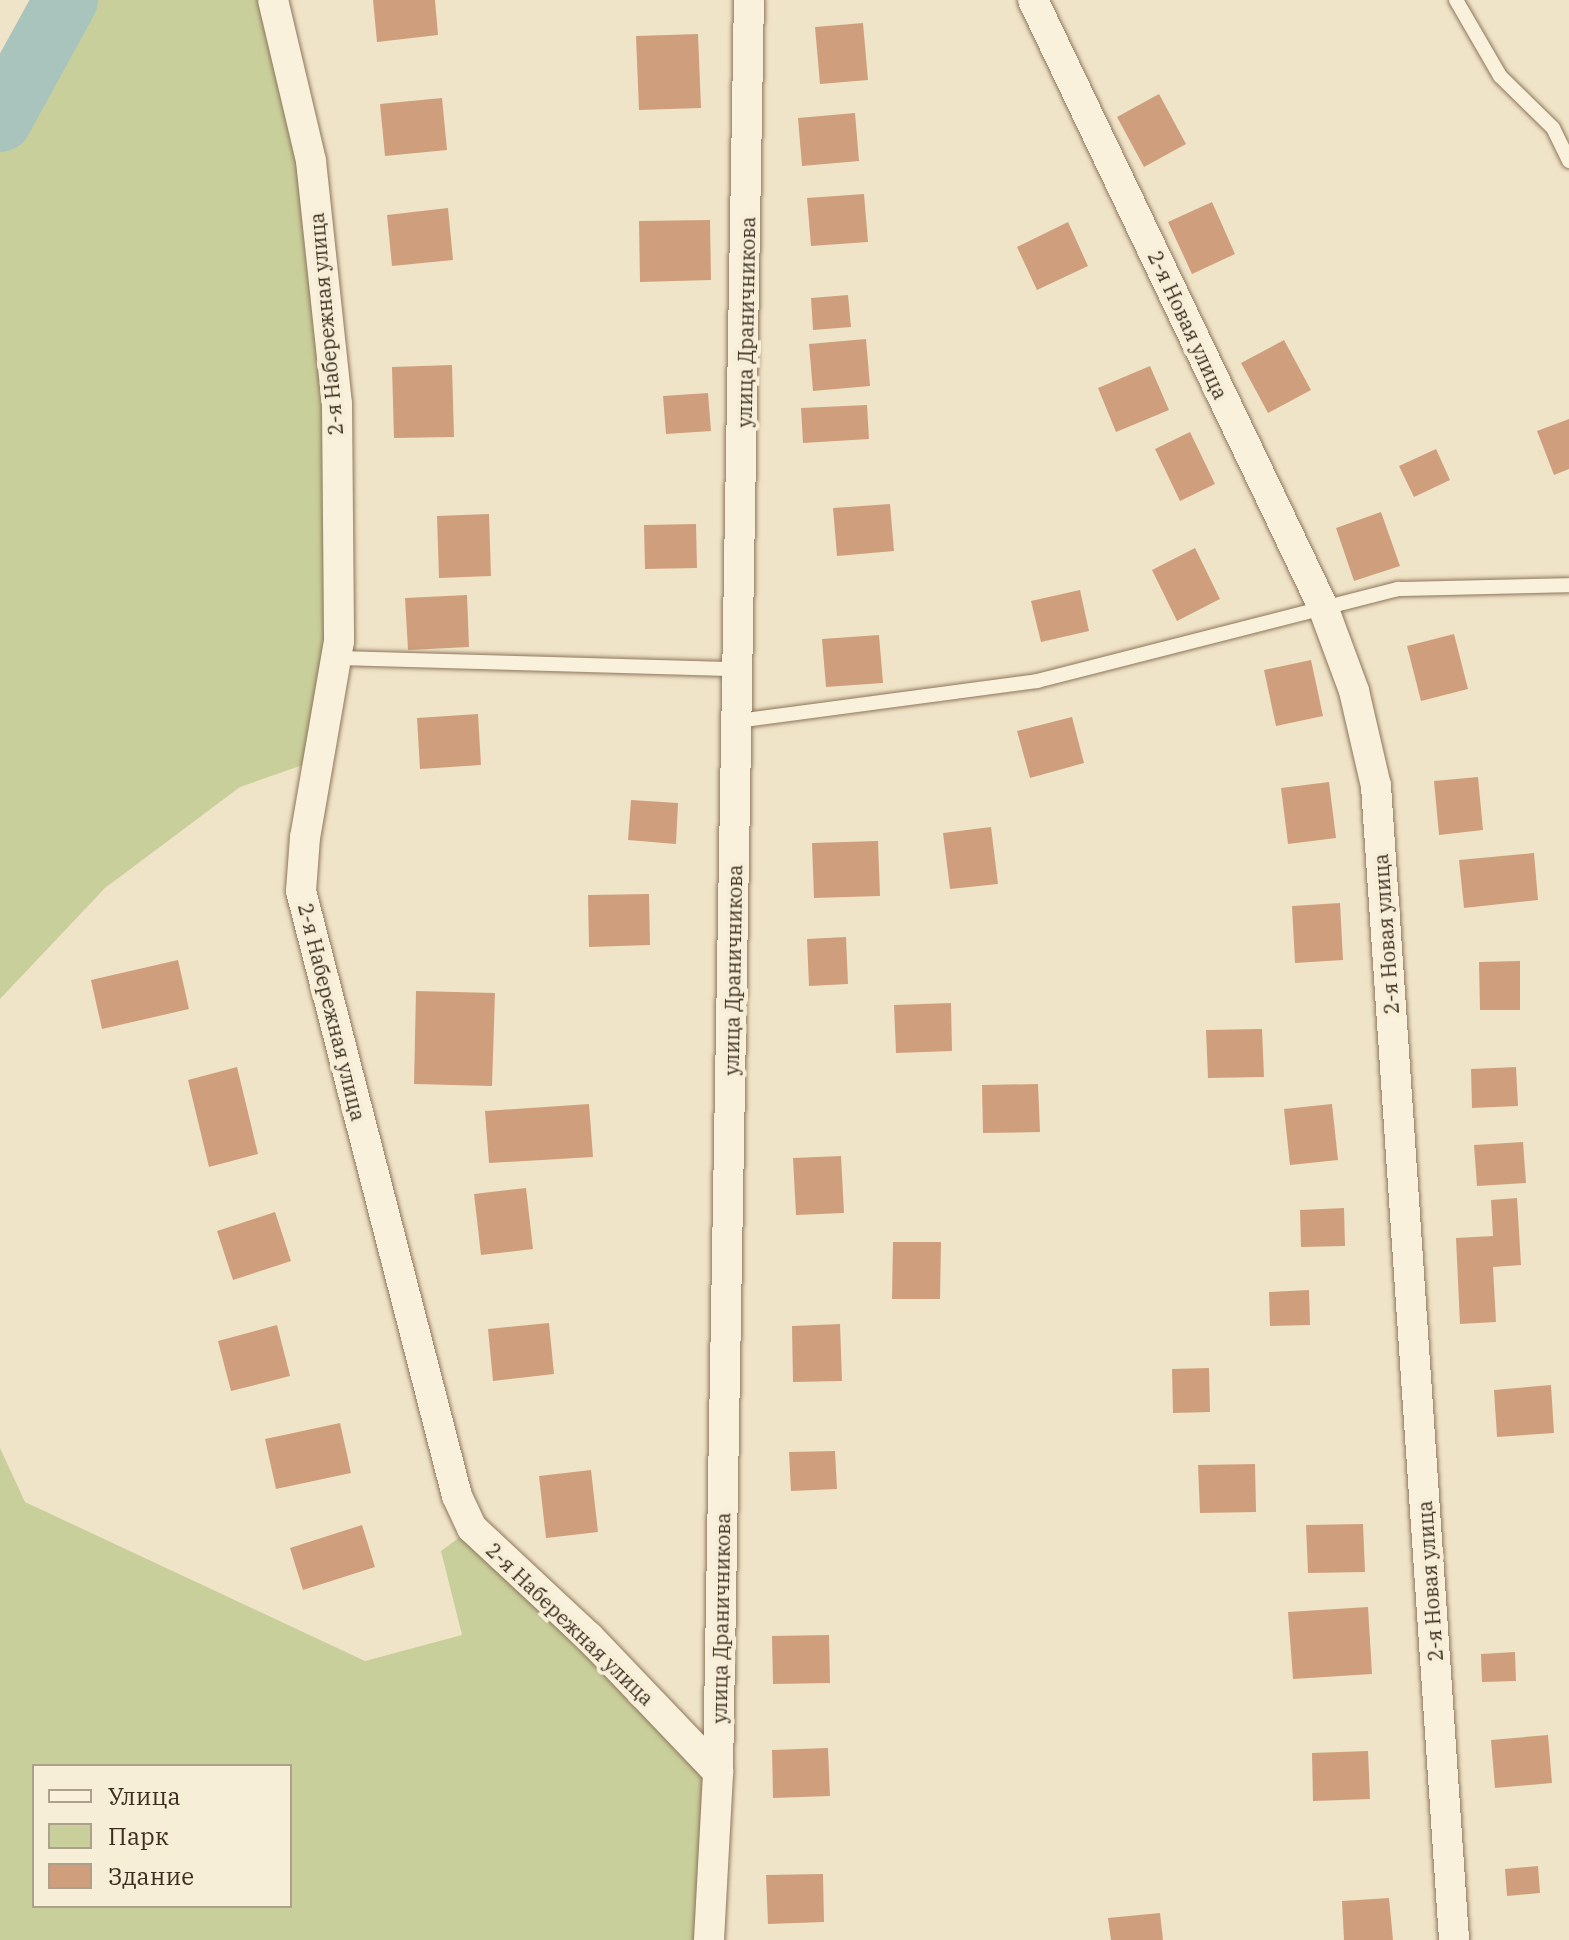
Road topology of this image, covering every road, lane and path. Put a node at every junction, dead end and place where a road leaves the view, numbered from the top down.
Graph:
1 (273, 0) edge
2 (749, 0) edge
3 (1033, 0) edge
4 (1456, 0) edge
5 (1569, 161) edge
6 (1569, 585) edge
7 (1323, 607) junction
8 (337, 658) junction
9 (739, 669) junction
10 (738, 721) junction
11 (718, 1772) junction
12 (709, 1940) edge
13 (1454, 1940) edge

1 - 8 street, 2-я Набережная улица
2 - 9 street, улица Драничникова
3 - 7 street, 2-я Новая улица
4 - 5 lane
6 - 7 lane
7 - 10 lane
7 - 13 street, 2-я Новая улица
8 - 9 lane
8 - 11 street, 2-я Набережная улица
9 - 10 street, улица Драничникова
10 - 11 street, улица Драничникова
11 - 12 street, улица Драничникова

